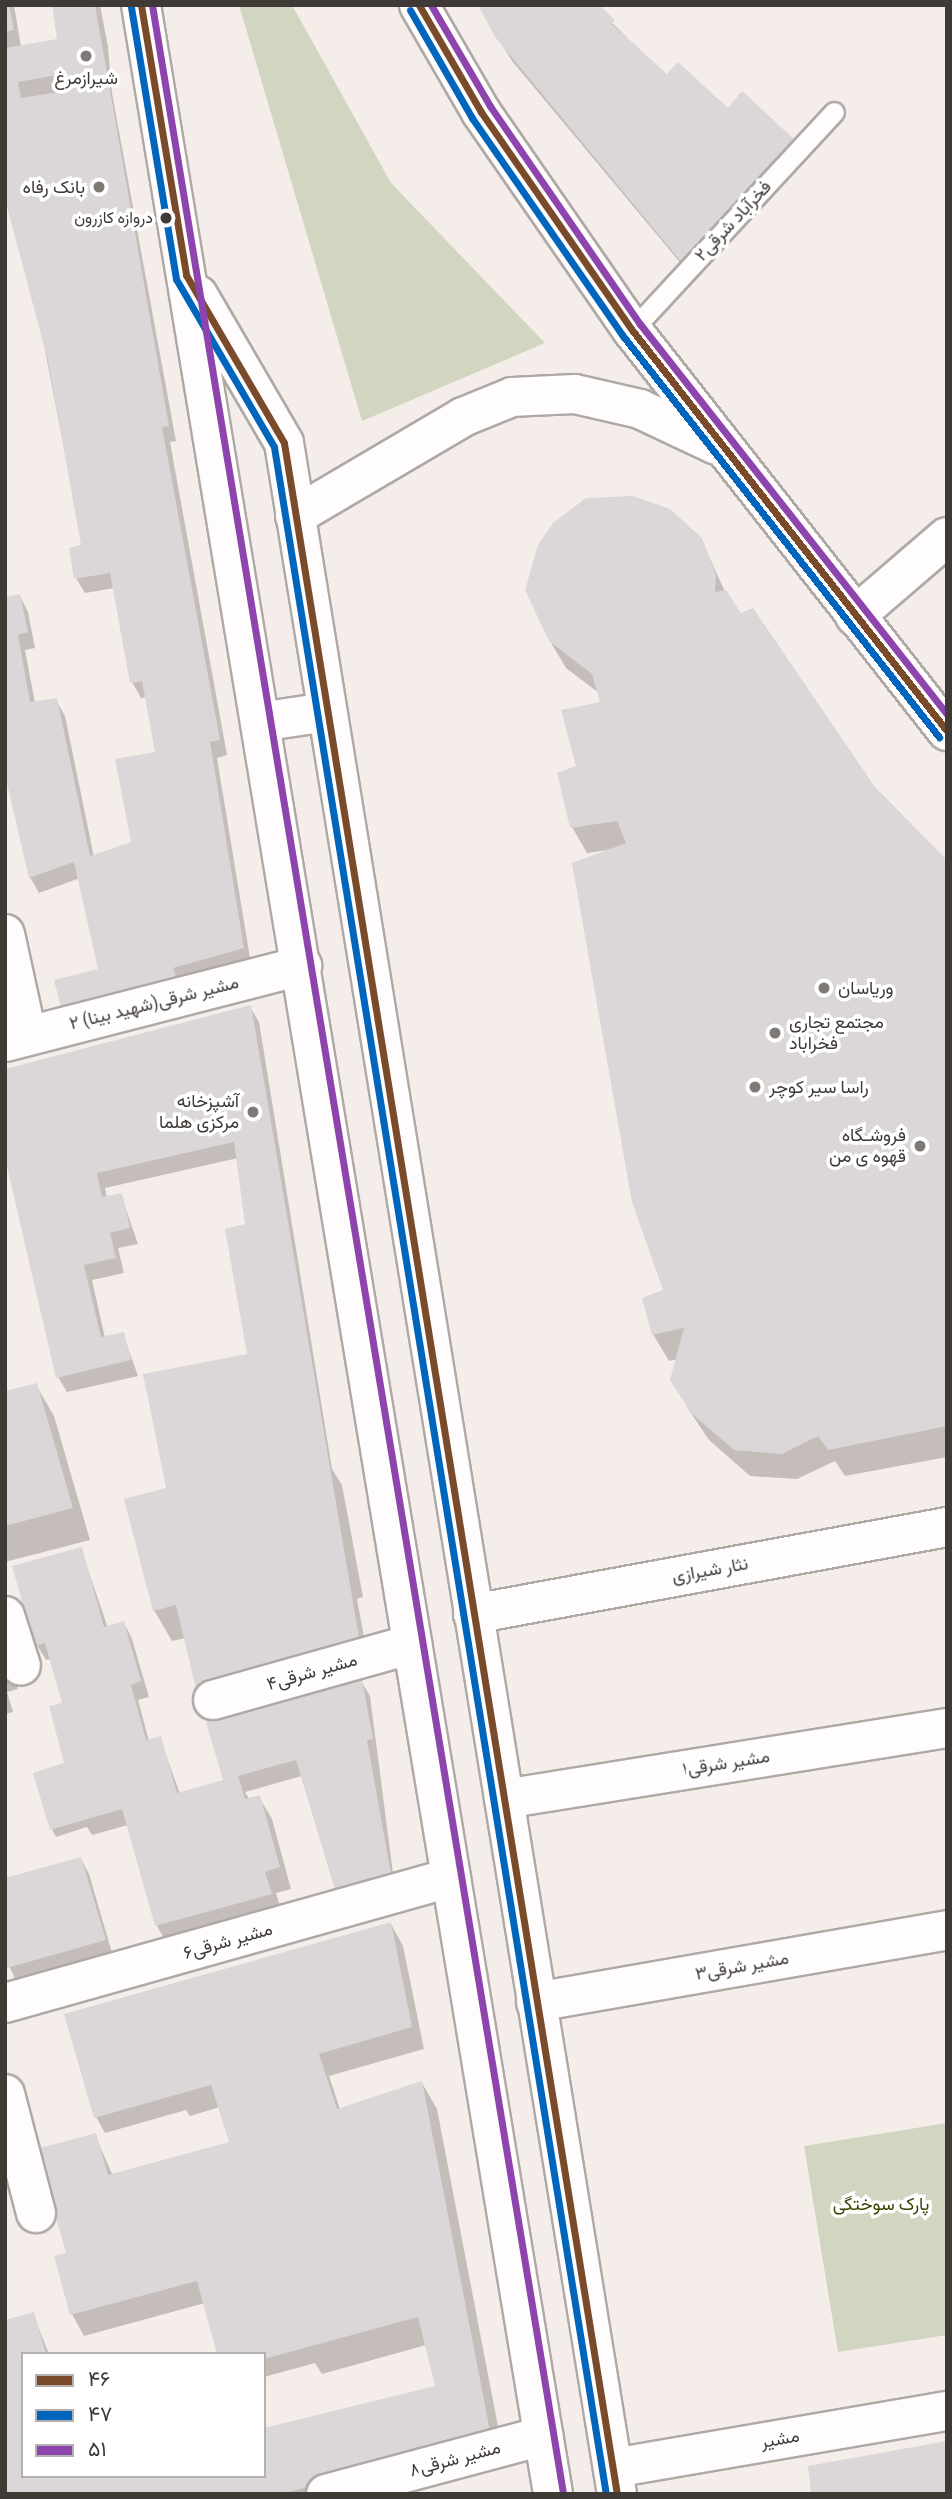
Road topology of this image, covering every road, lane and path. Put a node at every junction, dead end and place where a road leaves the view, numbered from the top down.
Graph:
1 (141, 5) edge
2 (419, 5) edge
3 (834, 112) dead end
4 (186, 275) junction
5 (632, 330) junction
6 (721, 448) junction
7 (295, 516) junction
8 (947, 537) edge
9 (855, 616) junction
10 (327, 712) junction
11 (260, 722) junction
12 (947, 731) edge
13 (5, 934) edge
14 (302, 965) junction
15 (16, 1039) edge
16 (947, 1527) edge
17 (473, 1614) junction
18 (5, 1616) edge
19 (412, 1644) junction
20 (21, 1666) dead end
21 (213, 1700) dead end
22 (947, 1728) edge
23 (504, 1799) junction
24 (451, 1878) junction
25 (947, 1930) edge
26 (537, 2002) junction
27 (5, 2003) edge
28 (5, 2094) edge
29 (36, 2213) dead end
30 (947, 2410) edge
31 (543, 2436) junction
32 (615, 2481) edge
33 (326, 2494) edge
34 (553, 2494) edge

1 - 4 main road
2 - 5 main road
3 - 5 lane, ۲فخرآباد شرقی
4 - 7 main road
4 - 11 main road
5 - 6 main road
6 - 7 main road
6 - 9 main road
7 - 10 main road
8 - 9 main road
9 - 12 main road
10 - 11 main road
10 - 17 main road
11 - 14 main road
13 - 15 main road
14 - 15 main road, ۲ مشیر شرقی(شهید بینا)
14 - 19 main road
16 - 17 main road, نثار شیرازی
17 - 23 main road
18 - 20 main road
19 - 21 main road, ۴مشیر شرقی
19 - 24 main road
22 - 23 main road, ۱مشیر شرقی
23 - 26 main road
24 - 27 main road, ۶مشیر شرقی
24 - 31 main road
25 - 26 main road, ۳مشیر شرقی
26 - 32 main road
28 - 29 main road
30 - 32 main road, مشیر
31 - 33 main road, مشیر شرقی۸
31 - 34 main road

